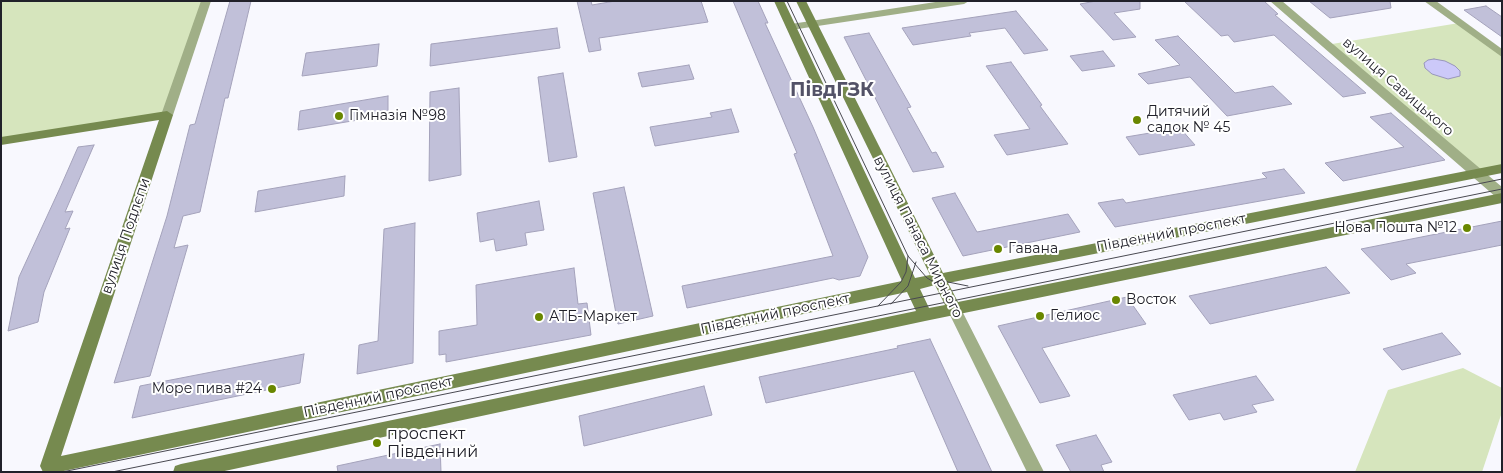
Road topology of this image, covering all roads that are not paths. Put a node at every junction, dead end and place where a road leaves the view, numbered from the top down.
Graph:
1 (206, 1) edge
2 (779, 1) edge
3 (801, 1) edge
4 (964, 1) edge
5 (1275, 1) edge
6 (1429, 1) edge
7 (812, 24) junction
8 (791, 27) junction
9 (1502, 54) edge
10 (167, 115) junction
11 (1, 141) edge
12 (1502, 168) edge
13 (1476, 172) junction
14 (1502, 197) edge
15 (939, 279) junction
16 (910, 286) junction
17 (954, 309) junction
18 (924, 315) junction
19 (48, 469) edge
20 (181, 472) edge
21 (1036, 472) edge

1 - 10 street, вулиця Подлєпи
2 - 8 main road, вулиця Панаса Мирного
3 - 7 main road, вулиця Панаса Мирного
4 - 7 street
5 - 13 street, вулиця Савицького
6 - 9 street
7 - 8 street
7 - 15 main road, вулиця Панаса Мирного
8 - 16 main road, вулиця Панаса Мирного
10 - 11 main road
10 - 19 main road, вулиця Подлєпи
12 - 13 main road, Південний проспект
13 - 14 street, вулиця Савицького
13 - 15 main road, Південний проспект
14 - 17 main road
15 - 16 main road, Південний проспект
15 - 17 main road, вулиця Панаса Мирного
16 - 18 main road, вулиця Панаса Мирного
16 - 19 main road, Південний проспект
17 - 18 main road
17 - 21 street, вулиця Панаса Мирного
18 - 20 main road

